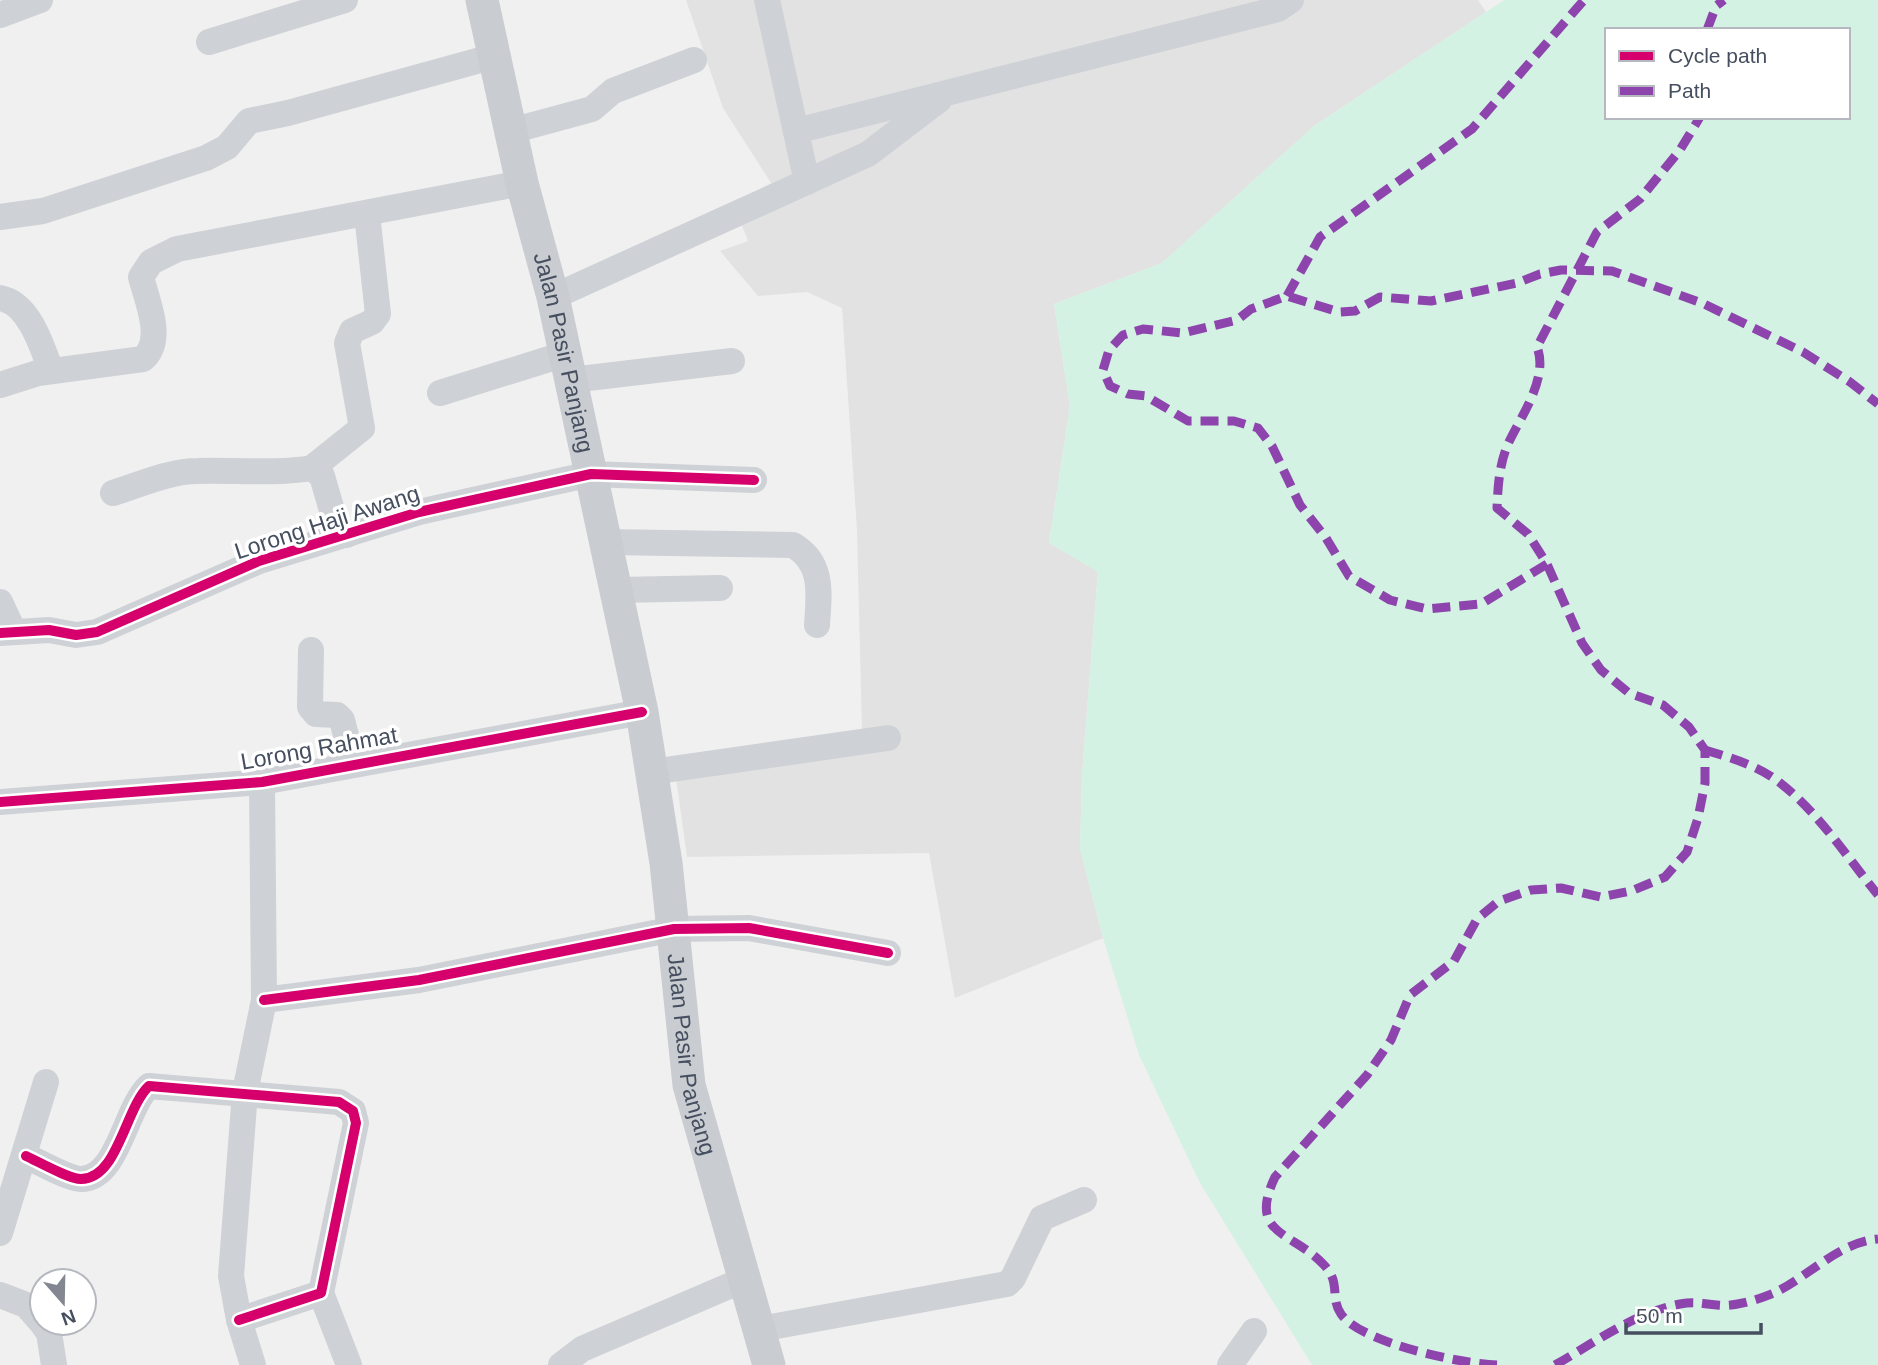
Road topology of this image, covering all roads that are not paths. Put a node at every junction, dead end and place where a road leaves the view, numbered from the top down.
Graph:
1 (345, 0) edge
2 (482, 0) edge
3 (767, 0) edge
4 (1291, 0) edge
5 (209, 42) dead end
6 (495, 56) junction
7 (694, 60) dead end
8 (948, 92) junction
9 (511, 131) junction
10 (796, 131) junction
11 (807, 182) junction
12 (522, 183) junction
13 (367, 214) junction
14 (0, 217) edge
15 (553, 297) junction
16 (0, 298) edge
17 (732, 362) dead end
18 (568, 367) junction
19 (51, 371) junction
20 (0, 385) edge
21 (440, 393) dead end
22 (312, 468) junction
23 (591, 474) junction
24 (754, 480) dead end
25 (113, 493) dead end
26 (347, 534) junction
27 (606, 542) junction
28 (720, 588) dead end
29 (617, 590) junction
30 (0, 602) edge
31 (817, 625) dead end
32 (7, 633) edge
33 (311, 650) dead end
34 (642, 712) junction
35 (888, 738) dead end
36 (354, 763) junction
37 (652, 772) junction
38 (262, 782) junction
39 (0, 802) edge
40 (674, 929) junction
41 (887, 953) dead end
42 (264, 1000) junction
43 (46, 1082) dead end
44 (245, 1092) junction
45 (26, 1156) junction
46 (1084, 1200) dead end
47 (0, 1233) edge
48 (743, 1280) junction
49 (321, 1293) junction
50 (0, 1295) edge
51 (28, 1307) edge
52 (239, 1320) junction
53 (760, 1329) junction
54 (1254, 1331) dead end
55 (50, 1337) edge
56 (585, 1357) edge
57 (54, 1365) edge
58 (253, 1365) edge
59 (349, 1365) edge
60 (561, 1365) edge
61 (769, 1365) edge
62 (1230, 1365) edge

1 - 5 street
2 - 6 main road, Jalan Pasir Panjang
3 - 10 street
4 - 8 street
6 - 9 main road, Jalan Pasir Panjang
6 - 14 street
7 - 9 street
8 - 10 street
8 - 11 street
9 - 12 main road, Jalan Pasir Panjang
10 - 11 street
11 - 15 street
12 - 13 street
12 - 15 main road, Jalan Pasir Panjang
13 - 19 street
13 - 22 street
15 - 18 main road, Jalan Pasir Panjang
16 - 19 street
17 - 18 street
18 - 21 street
18 - 23 main road, Jalan Pasir Panjang
19 - 20 street
22 - 25 street
22 - 26 street
23 - 24 street, Lorong Haji Awang
23 - 26 street, Lorong Haji Awang
23 - 27 main road, Jalan Pasir Panjang
26 - 32 street, Lorong Haji Awang
27 - 29 main road, Jalan Pasir Panjang
27 - 31 street
28 - 29 street
29 - 34 main road, Jalan Pasir Panjang
30 - 32 street
33 - 36 street
34 - 36 street, Lorong Rahmat
34 - 37 main road, Jalan Pasir Panjang
35 - 37 street
36 - 38 street, Lorong Rahmat
37 - 40 main road, Jalan Pasir Panjang
38 - 39 street, Lorong Rahmat
38 - 42 street
40 - 41 street
40 - 42 street
40 - 48 main road, Jalan Pasir Panjang
42 - 44 street
43 - 45 street
44 - 45 street
44 - 49 street
44 - 52 street
45 - 47 street
46 - 53 street
48 - 53 main road, Jalan Pasir Panjang
48 - 56 street
49 - 52 street
49 - 59 street
50 - 51 street
52 - 58 street
53 - 61 main road, Jalan Pasir Panjang
54 - 62 street
55 - 57 street
56 - 60 street

